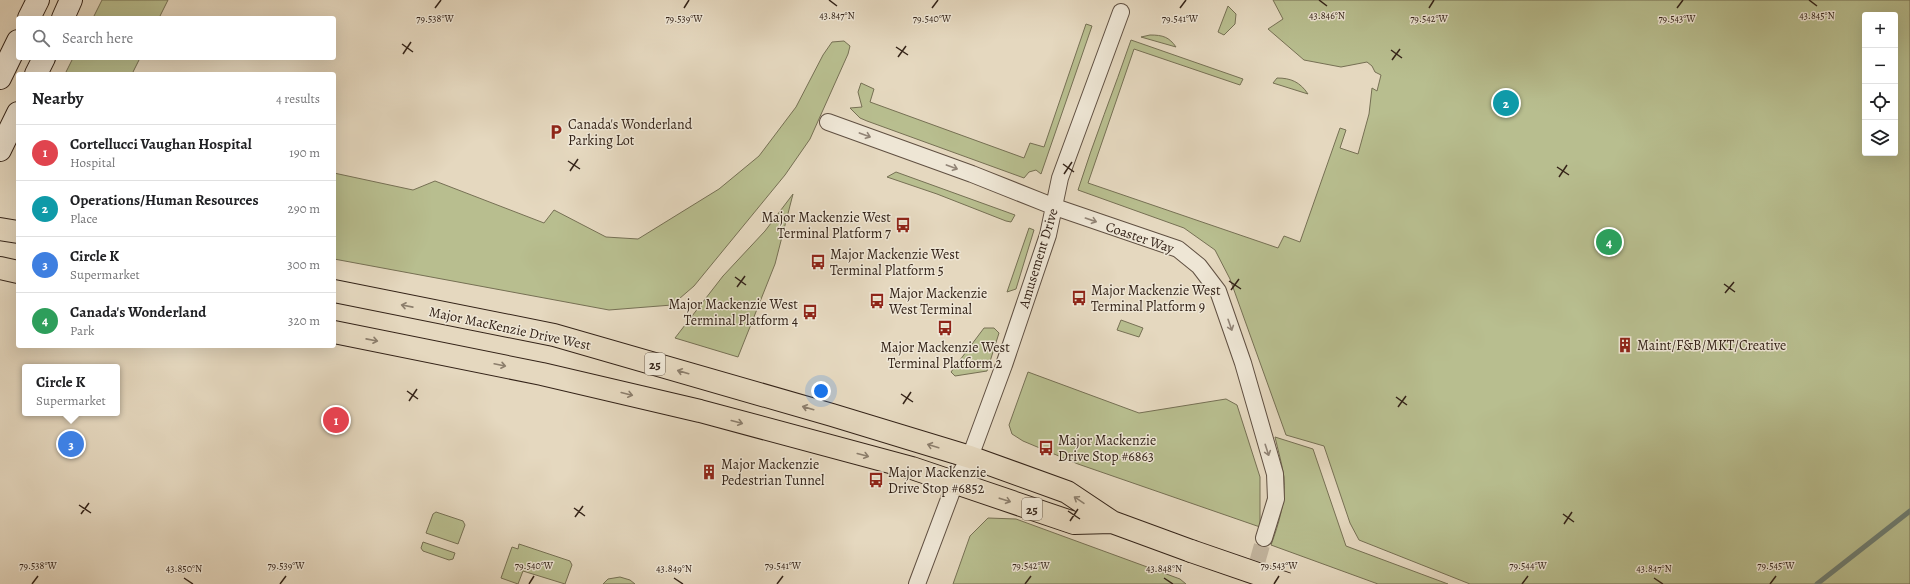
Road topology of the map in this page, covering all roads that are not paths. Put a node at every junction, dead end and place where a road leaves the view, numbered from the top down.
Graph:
1 (38, 0) edge
2 (71, 0) edge
3 (1121, 12) dead end
4 (30, 16) edge
5 (64, 16) edge
6 (16, 45) edge
7 (43, 60) edge
8 (37, 72) edge
9 (0, 78) edge
10 (16, 116) edge
11 (828, 122) dead end
12 (0, 150) edge
13 (1055, 207) junction
14 (0, 229) edge
15 (16, 232) edge
16 (0, 268) edge
17 (16, 272) edge
18 (336, 291) edge
19 (336, 332) edge
20 (970, 457) junction
21 (955, 483) junction
22 (1112, 522) junction
23 (1264, 538) tunnel mouth
24 (917, 584) edge
25 (1287, 584) edge

1 - 4 main road
2 - 5 main road
3 - 13 street, Amusement Drive
6 - 9 main road
7 - 8 main road
10 - 12 main road
11 -> 13 street, Coaster Way
13 - 20 street, Amusement Drive
13 -> 23 street, Coaster Way
14 - 15 main road
16 - 17 main road
20 -> 18 main road, Major MacKenzie Drive West / 25
19 -> 21 main road, Major MacKenzie Drive West / 25
20 - 21 street, Amusement Drive
22 -> 20 main road, Major MacKenzie Drive West / 25
21 -> 22 main road, Major MacKenzie Drive West / 25
21 - 24 street, Amusement Drive
22 - 25 main road, Major MacKenzie Drive West / 25, bridge

